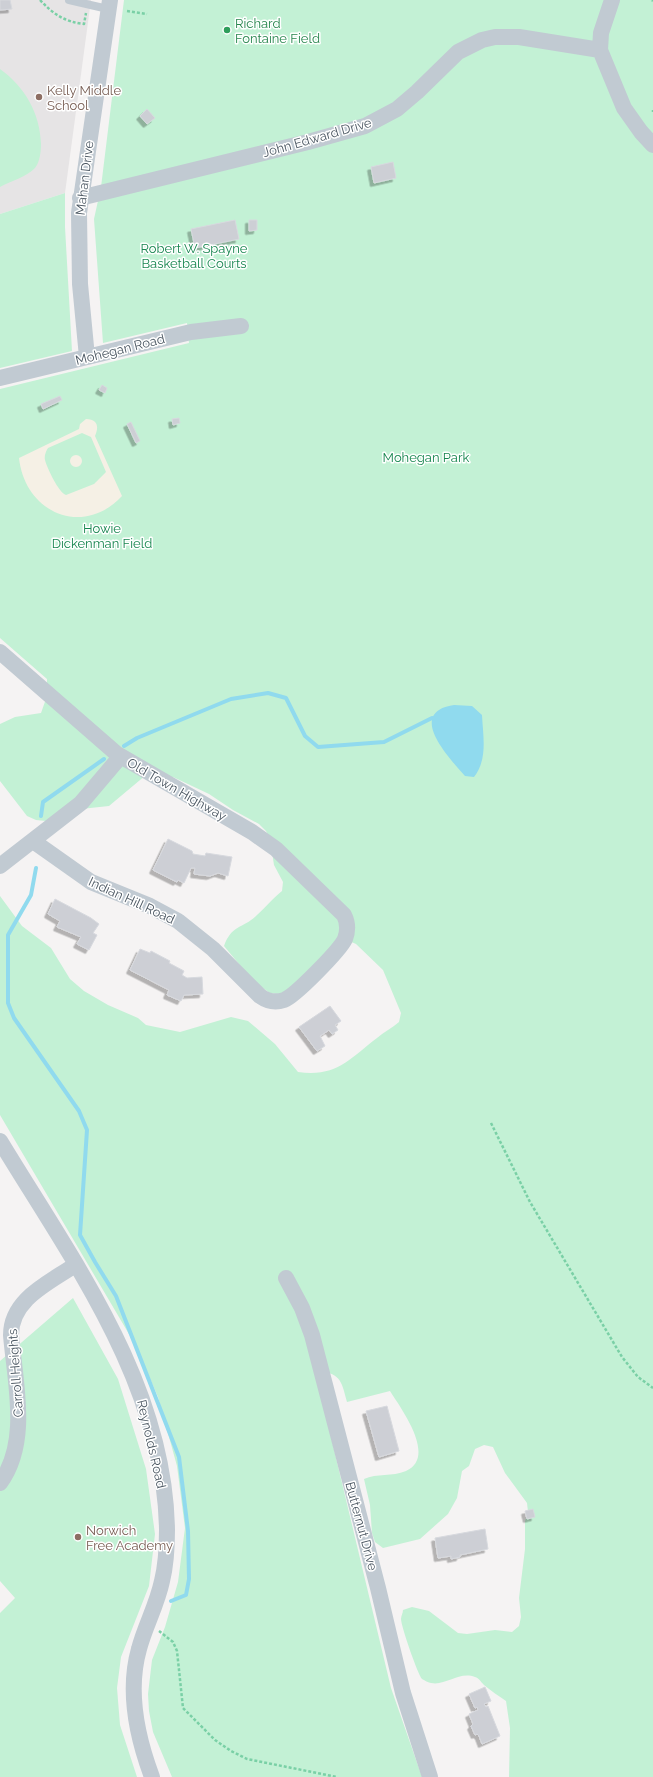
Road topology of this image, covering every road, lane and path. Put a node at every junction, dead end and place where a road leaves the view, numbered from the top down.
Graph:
1 (40, 0) edge
2 (69, 0) edge
3 (612, 0) edge
4 (109, 4) edge
5 (126, 11) dead end
6 (86, 13) dead end
7 (147, 14) dead end
8 (600, 50) junction
9 (653, 145) edge
10 (80, 198) junction
11 (241, 326) dead end
12 (87, 357) junction
13 (0, 378) edge
14 (0, 652) edge
15 (120, 757) junction
16 (33, 841) junction
17 (0, 866) edge
18 (347, 928) joint
19 (491, 1123) dead end
20 (0, 1140) edge
21 (75, 1265) junction
22 (286, 1278) dead end
23 (653, 1388) edge
24 (0, 1483) edge
25 (147, 1625) junction
26 (152, 1777) edge
27 (337, 1777) edge
28 (430, 1777) edge

1 - 6 path
2 - 4 lane
3 - 8 street
4 - 10 street, Mahan Drive
5 - 7 path
8 - 9 street
8 - 10 street, John Edward Drive
10 - 12 street, Mahan Drive
11 - 12 street, Mohegan Road
12 - 13 street, Mohegan Road
14 - 15 street, Old Town Highway
15 - 16 street
15 - 18 street, Old Town Highway
16 - 17 street
16 - 18 street, Indian Hill Road
19 - 23 path
20 - 21 street, Reynolds Road
21 - 24 street, Carroll Heights
21 - 25 street, Reynolds Road
22 - 28 street, Butternut Drive
25 - 26 street, Reynolds Road
25 - 27 path

